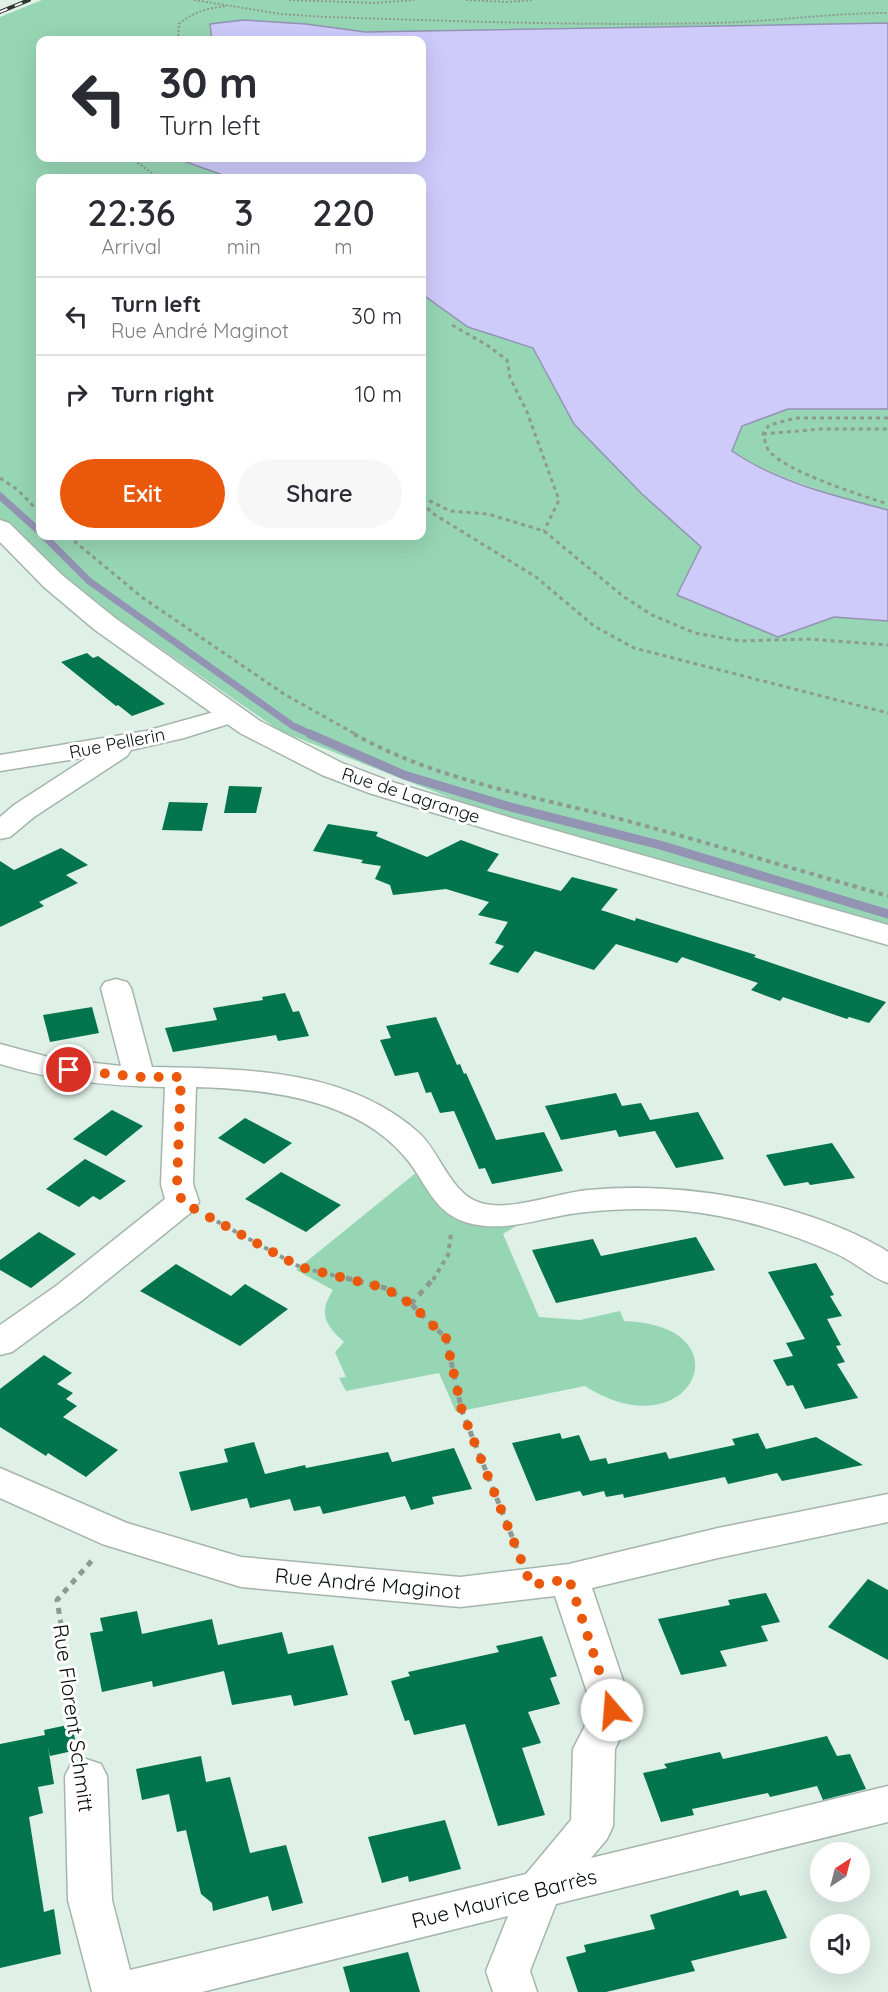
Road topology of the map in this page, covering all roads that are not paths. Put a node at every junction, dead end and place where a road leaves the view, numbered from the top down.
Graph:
1 (0, 528) edge
2 (232, 715) junction
3 (128, 744) junction
4 (0, 763) edge
5 (0, 772) edge
6 (24, 811) junction
7 (0, 831) edge
8 (888, 935) edge
9 (116, 988) dead end
10 (0, 1054) edge
11 (139, 1077) junction
12 (181, 1077) junction
13 (888, 1271) edge
14 (0, 1343) edge
15 (0, 1482) edge
16 (888, 1508) edge
17 (550, 1582) junction
18 (86, 1776) road end
19 (888, 1804) edge
20 (540, 1889) junction
21 (114, 1992) edge
22 (121, 1992) edge
23 (515, 1992) edge

1 - 2 street, Rue de Lagrange
2 - 3 street, Rue Pellerin
2 - 8 street, Rue de Lagrange
3 - 4 street, Rue Pellerin
3 - 6 street
5 - 6 street
6 - 7 street
9 - 11 street
10 - 11 street
11 - 12 street
12 - 13 street
12 - 14 street
15 - 17 street, Rue André Maginot
16 - 17 street, Rue André Maginot
17 - 20 street
18 - 21 street, Rue Florent Schmitt
19 - 20 street, Rue Maurice Barrès
20 - 22 street, Rue Maurice Barrès
20 - 23 street

